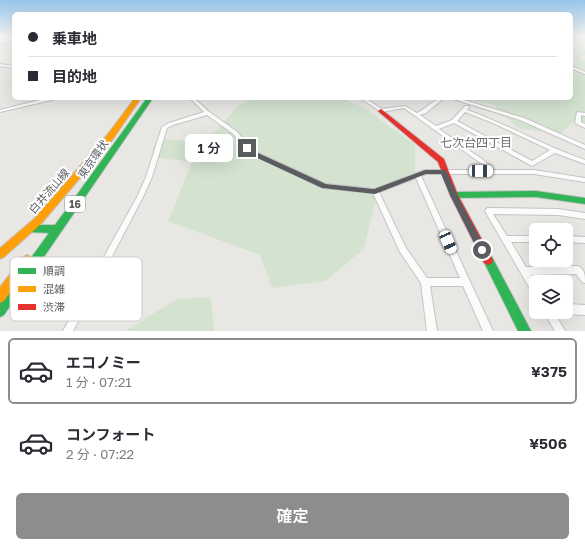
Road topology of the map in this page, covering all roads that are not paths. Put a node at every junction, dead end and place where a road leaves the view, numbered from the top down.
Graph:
1 (0, 64) edge
2 (12, 67) edge
3 (573, 68) edge
4 (585, 73) edge
5 (46, 100) edge
6 (137, 100) edge
7 (143, 100) edge
8 (149, 100) edge
9 (194, 100) edge
10 (365, 100) edge
11 (440, 100) edge
12 (458, 100) edge
13 (470, 104) junction
14 (464, 110) junction
15 (0, 111) edge
16 (381, 111) junction
17 (207, 112) junction
18 (417, 115) junction
19 (585, 115) edge
20 (454, 121) junction
21 (585, 126) edge
22 (436, 128) junction
23 (585, 147) edge
24 (554, 151) junction
25 (585, 162) edge
26 (444, 171) junction
27 (492, 171) junction
28 (418, 174) junction
29 (585, 180) edge
30 (375, 191) junction
31 (454, 195) junction
32 (585, 201) edge
33 (585, 216) edge
34 (30, 229) junction
35 (53, 229) junction
36 (504, 239) junction
37 (529, 239) edge
38 (573, 239) edge
39 (585, 240) edge
40 (0, 254) edge
41 (31, 257) edge
42 (35, 257) edge
43 (108, 257) edge
44 (524, 271) junction
45 (529, 279) edge
46 (585, 280) edge
47 (425, 282) junction
48 (466, 282) junction
49 (10, 284) edge
50 (10, 296) edge
51 (0, 297) edge
52 (573, 309) edge
53 (585, 310) edge
54 (0, 311) edge
55 (553, 319) edge
56 (73, 321) edge
57 (68, 331) edge
58 (432, 331) edge
59 (488, 331) edge
60 (525, 331) edge
61 (560, 331) edge

1 - 2 street
3 - 4 street
5 - 15 street
6 - 34 main road, 白井流山線
7 - 35 main road, 東京環状 / 16
8 - 35 main road, 東京環状 / 16
9 - 17 street
10 - 16 street
11 - 18 street
12 - 13 street
13 - 14 street
13 - 23 street
14 - 20 street
14 - 24 street
16 - 18 street
16 - 26 main road
17 - 30 street
17 - 43 street
18 - 22 street
19 - 21 street
20 - 22 street
20 - 24 street
22 - 27 street
24 - 25 street
26 - 27 street
26 - 28 street
26 - 31 main road
27 - 29 street
28 - 30 street
28 - 48 street
30 - 47 street
31 - 32 main road
31 - 60 main road
33 - 36 street
34 - 35 main road
34 - 40 main road, 白井流山線
35 - 41 main road, 東京環状 / 16
35 - 42 main road, 東京環状 / 16
36 - 37 street
36 - 44 street
38 - 39 street
44 - 45 street
44 - 46 street
47 - 48 street
47 - 58 street
48 - 59 street
49 - 51 main road, 東京環状 / 16
50 - 54 main road, 東京環状 / 16
52 - 53 street
55 - 61 street
56 - 57 street

